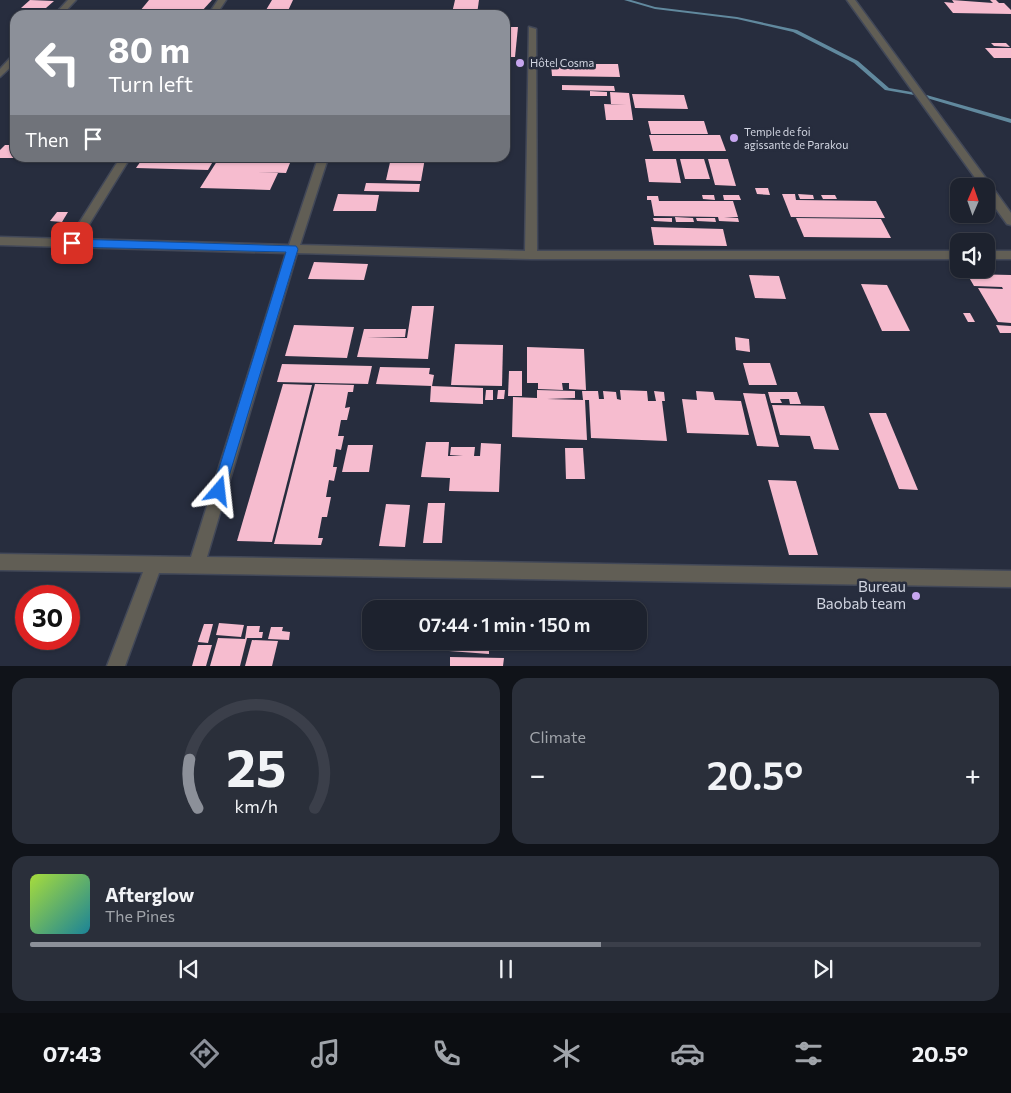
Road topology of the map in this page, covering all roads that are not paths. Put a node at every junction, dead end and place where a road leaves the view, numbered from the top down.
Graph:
1 (72, 0) edge
2 (852, 0) edge
3 (63, 10) edge
4 (532, 29) dead end
5 (10, 63) edge
6 (0, 74) edge
7 (123, 162) edge
8 (322, 162) edge
9 (980, 178) edge
10 (995, 199) edge
11 (1011, 221) edge
12 (0, 241) edge
13 (72, 243) junction
14 (293, 249) junction
15 (531, 255) junction
16 (950, 255) edge
17 (995, 255) edge
18 (1011, 255) edge
19 (0, 562) edge
20 (154, 565) junction
21 (196, 566) junction
22 (1011, 579) edge
23 (116, 666) edge

1 - 3 street
2 - 9 street
4 - 15 street
5 - 6 street
7 - 13 street
8 - 14 street
10 - 11 street
12 - 13 street
13 - 14 street
14 - 15 street
14 - 21 street
15 - 16 street
17 - 18 street
19 - 20 street
20 - 21 street
20 - 23 street
21 - 22 street

